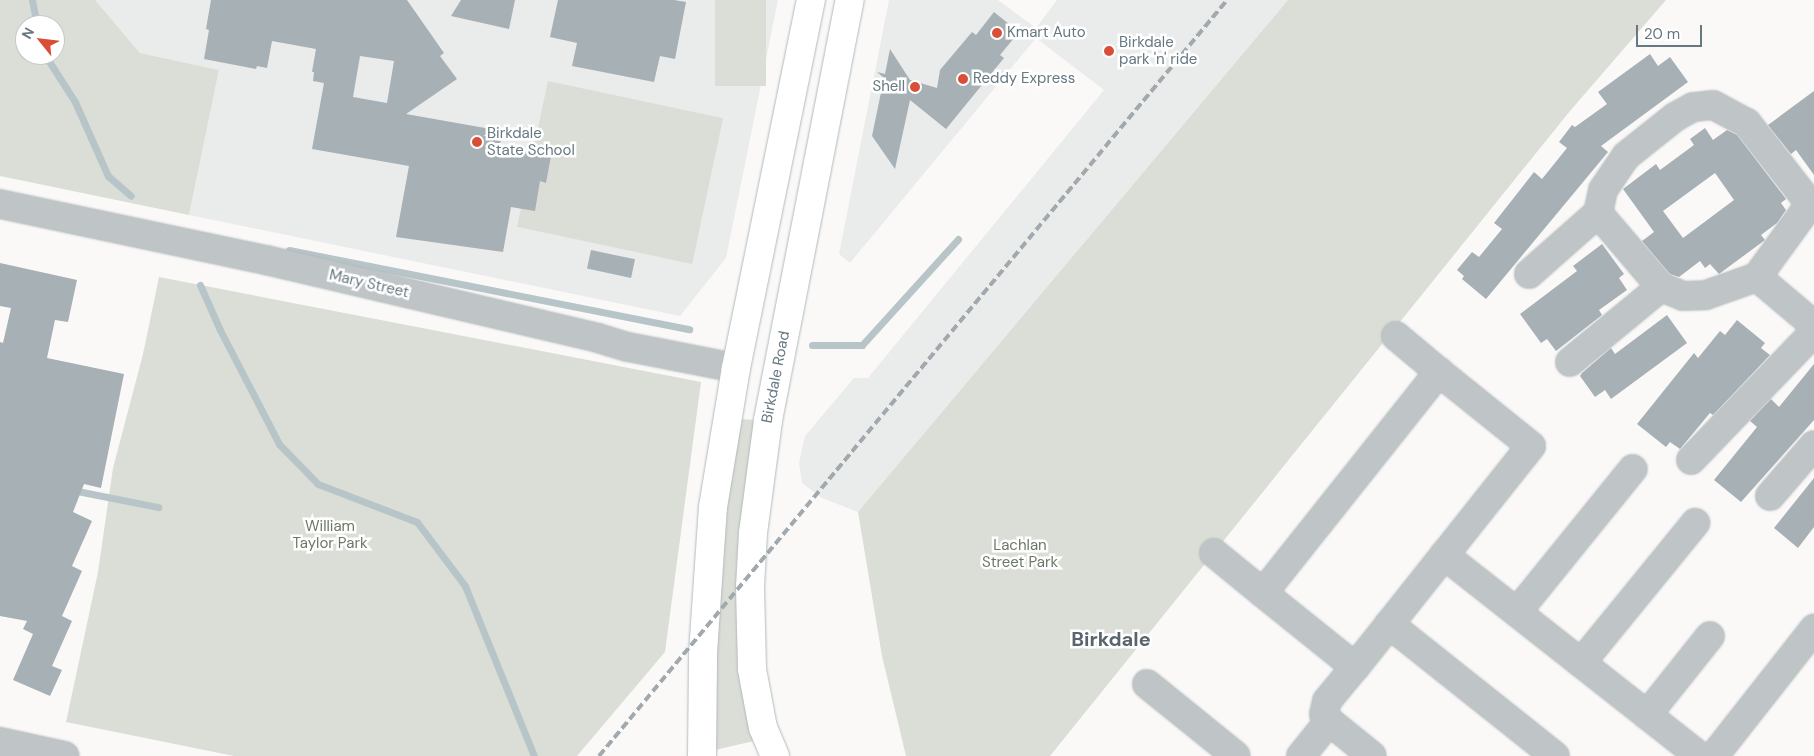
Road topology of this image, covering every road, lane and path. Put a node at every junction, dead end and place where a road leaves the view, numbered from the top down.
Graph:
1 (811, 0) edge
2 (850, 0) edge
3 (1812, 203) edge
4 (0, 204) edge
5 (1598, 213) junction
6 (1529, 274) dead end
7 (1757, 277) junction
8 (1661, 287) junction
9 (1814, 326) edge
10 (1814, 332) edge
11 (1396, 336) dead end
12 (1570, 362) dead end
13 (736, 368) junction
14 (1439, 372) junction
15 (1814, 445) edge
16 (1691, 460) dead end
17 (1633, 469) dead end
18 (1770, 496) dead end
19 (1695, 523) dead end
20 (1214, 553) dead end
21 (1444, 555) junction
22 (1263, 593) junction
23 (1517, 612) junction
24 (1389, 624) junction
25 (1814, 629) edge
26 (1710, 636) dead end
27 (1581, 663) junction
28 (1355, 667) junction
29 (1147, 684) dead end
30 (1647, 715) junction
31 (1328, 721) junction
32 (0, 742) edge
33 (64, 756) edge
34 (702, 756) edge
35 (775, 756) edge
36 (1236, 756) edge
37 (1301, 756) edge
38 (1372, 756) edge
39 (1555, 756) edge
40 (1699, 756) edge
41 (1714, 756) edge

1 - 13 main road
2 - 35 main road, Birkdale Road
3 - 5 street
3 - 7 street
4 - 13 street, Mary Street
5 - 6 street
5 - 8 street
7 - 8 street
7 - 9 street
8 - 12 street
10 - 16 street
11 - 14 street
13 - 34 main road
14 - 21 street
14 - 22 street
15 - 18 street
17 - 23 street
19 - 27 street
20 - 22 street
21 - 23 street
21 - 24 street
22 - 28 street
23 - 27 street
24 - 28 street
24 - 39 street
25 - 41 street
26 - 30 street
27 - 30 street
28 - 31 street
29 - 36 street
30 - 40 street
31 - 37 street
31 - 38 street
32 - 33 street

